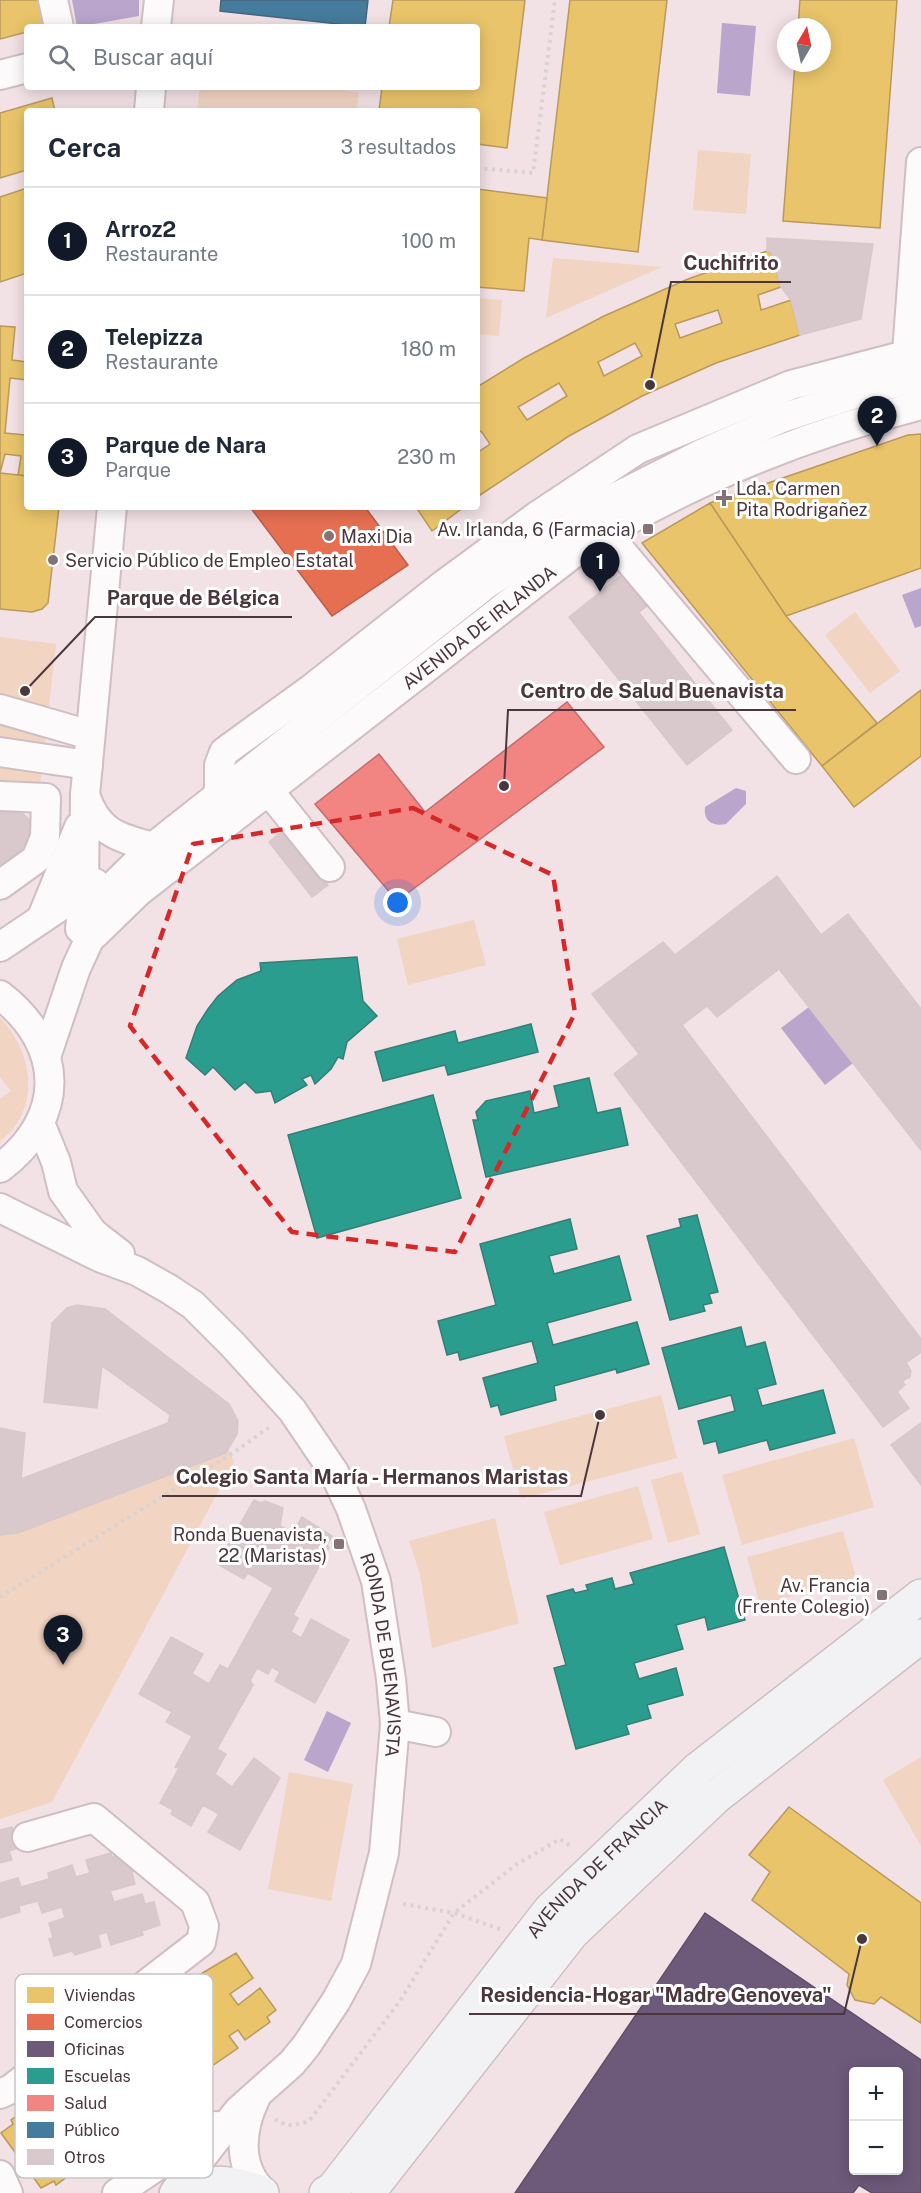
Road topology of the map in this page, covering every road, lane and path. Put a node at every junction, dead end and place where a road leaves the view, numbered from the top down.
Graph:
1 (53, 0) edge
2 (159, 0) edge
3 (555, 0) edge
4 (58, 24) edge
5 (156, 24) edge
6 (24, 69) edge
7 (0, 75) edge
8 (151, 90) edge
9 (149, 108) edge
10 (921, 162) edge
11 (480, 168) edge
12 (914, 352) edge
13 (921, 377) edge
14 (921, 405) edge
15 (112, 510) edge
16 (606, 533) junction
17 (450, 596) junction
18 (0, 709) edge
19 (90, 735) junction
20 (0, 752) edge
21 (796, 759) dead end
22 (88, 765) junction
23 (260, 780) junction
24 (219, 795) junction
25 (0, 796) edge
26 (84, 806) junction
27 (153, 847) junction
28 (330, 867) dead end
29 (0, 885) edge
30 (84, 890) junction
31 (42, 917) junction
32 (89, 940) junction
33 (0, 947) edge
34 (76, 968) junction
35 (0, 995) edge
36 (46, 1057) junction
37 (40, 1124) junction
38 (0, 1168) edge
39 (0, 1208) edge
40 (0, 1215) edge
41 (38, 1225) junction
42 (137, 1271) junction
43 (292, 1410) junction
44 (921, 1596) edge
45 (0, 1597) edge
46 (921, 1636) edge
47 (395, 1724) junction
48 (436, 1732) dead end
49 (27, 1837) dead end
50 (572, 1847) dead end
51 (403, 1904) dead end
52 (454, 1913) junction
53 (505, 1932) dead end
54 (160, 1974) edge
55 (15, 2086) edge
56 (0, 2094) edge
57 (263, 2102) junction
58 (238, 2111) junction
59 (213, 2128) edge
60 (213, 2144) edge
61 (0, 2175) edge
62 (139, 2178) edge
63 (187, 2178) edge
64 (8, 2193) edge
65 (117, 2193) edge
66 (176, 2193) edge
67 (263, 2193) edge
68 (326, 2193) edge
69 (368, 2193) edge

1 - 4 street
2 - 5 street
3 - 11 path
6 - 7 street
8 - 9 street
10 - 12 street
12 - 17 street, AVENIDA DE IRLANDA
13 - 17 street, AVENIDA DE IRLANDA
14 - 16 street, AVENIDA DE IRLANDA
15 - 19 street
16 - 21 street
16 - 23 street, AVENIDA DE IRLANDA
17 - 23 street, AVENIDA DE IRLANDA
17 - 24 street, AVENIDA DE IRLANDA
18 - 19 street
19 - 22 street
20 - 22 street
22 - 26 street
23 - 24 street, AVENIDA DE IRLANDA
23 - 28 street
23 - 32 street, AVENIDA DE IRLANDA
24 - 27 street, AVENIDA DE IRLANDA
25 - 29 street
26 - 27 street
26 - 30 street
26 - 31 street
27 - 30 street, AVENIDA DE IRLANDA
27 - 32 street, AVENIDA DE IRLANDA
30 - 31 street, AVENIDA DE IRLANDA
30 - 34 street
31 - 33 street, AVENIDA DE IRLANDA
32 - 34 street, AVENIDA DE IRLANDA
34 - 36 street, AVENIDA DE IRLANDA
35 - 36 street
36 - 37 street
37 - 38 street
37 - 42 street, RONDA DE BUENAVISTA
39 - 41 street, RONDA DE BUENAVISTA
40 - 41 street, RONDA DE BUENAVISTA
41 - 42 street, RONDA DE BUENAVISTA
42 - 43 street, RONDA DE BUENAVISTA
43 - 45 path
43 - 47 street, RONDA DE BUENAVISTA
44 - 68 main road, AVENIDA DE FRANCIA
46 - 69 main road, AVENIDA DE FRANCIA
47 - 48 street
47 - 57 street, RONDA DE BUENAVISTA
49 - 54 street
50 - 52 path
51 - 52 path
52 - 53 path
52 - 57 path
55 - 56 street
57 - 58 street, RONDA DE BUENAVISTA
57 - 67 street, RONDA DE BUENAVISTA
58 - 59 street, RONDA DE BUENAVISTA
58 - 60 street, RONDA DE BUENAVISTA
61 - 64 street
62 - 65 street, RONDA DE BUENAVISTA
63 - 66 street, RONDA DE BUENAVISTA
66 - 67 main road

